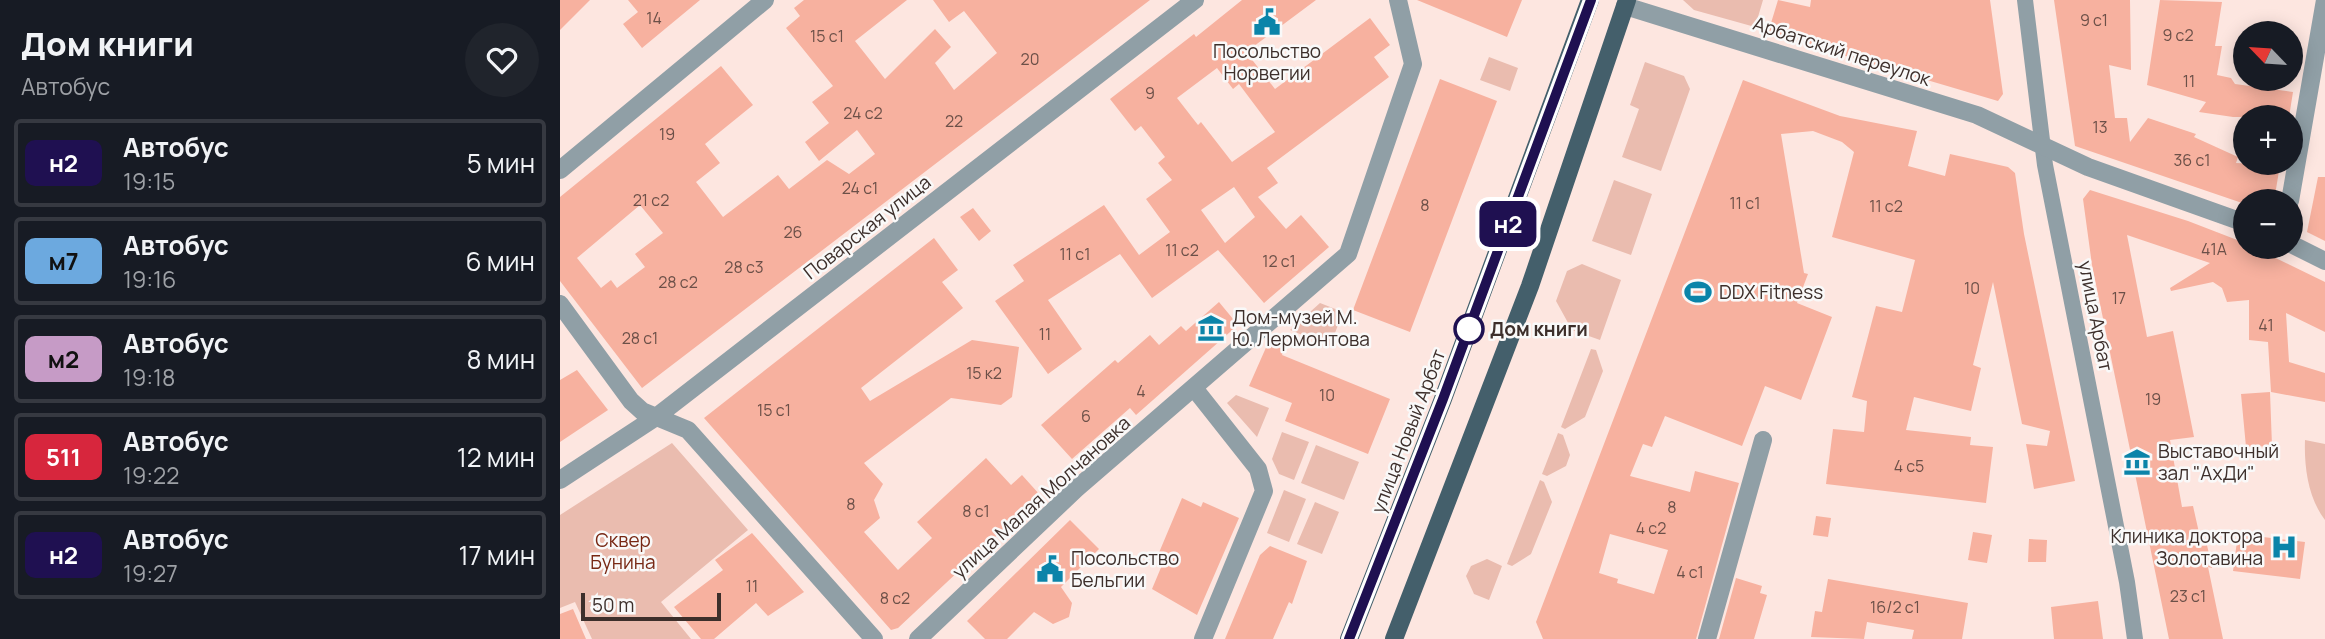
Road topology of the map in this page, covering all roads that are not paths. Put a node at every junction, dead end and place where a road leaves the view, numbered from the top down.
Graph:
1 (765, 0) edge
2 (1195, 0) edge
3 (1398, 0) edge
4 (1590, 0) edge
5 (2025, 0) edge
6 (2325, 0) edge
7 (1626, 3) edge
8 (2042, 147) junction
9 (560, 170) edge
10 (2292, 189) edge
11 (2233, 219) edge
12 (2303, 250) edge
13 (2325, 261) edge
14 (560, 304) edge
15 (1194, 388) junction
16 (656, 417) junction
17 (1763, 440) dead end
18 (560, 480) edge
19 (874, 639) edge
20 (918, 639) edge
21 (1203, 639) edge
22 (1349, 639) edge
23 (1394, 639) edge
24 (1707, 639) edge
25 (2135, 639) edge

1 - 9 street
2 - 16 street, Поварская улица
3 - 15 street, улица Малая Молчановка
4 - 22 main road, улица Новый Арбат
5 - 8 street, улица Арбат
6 - 10 street
7 - 8 street, Арбатский переулок
7 - 23 main road
8 - 11 street, Арбатский переулок
8 - 25 street, улица Арбат
12 - 13 street
14 - 16 street
15 - 20 street, улица Малая Молчановка
15 - 21 street
16 - 18 street, Поварская улица
16 - 19 street
17 - 24 street

